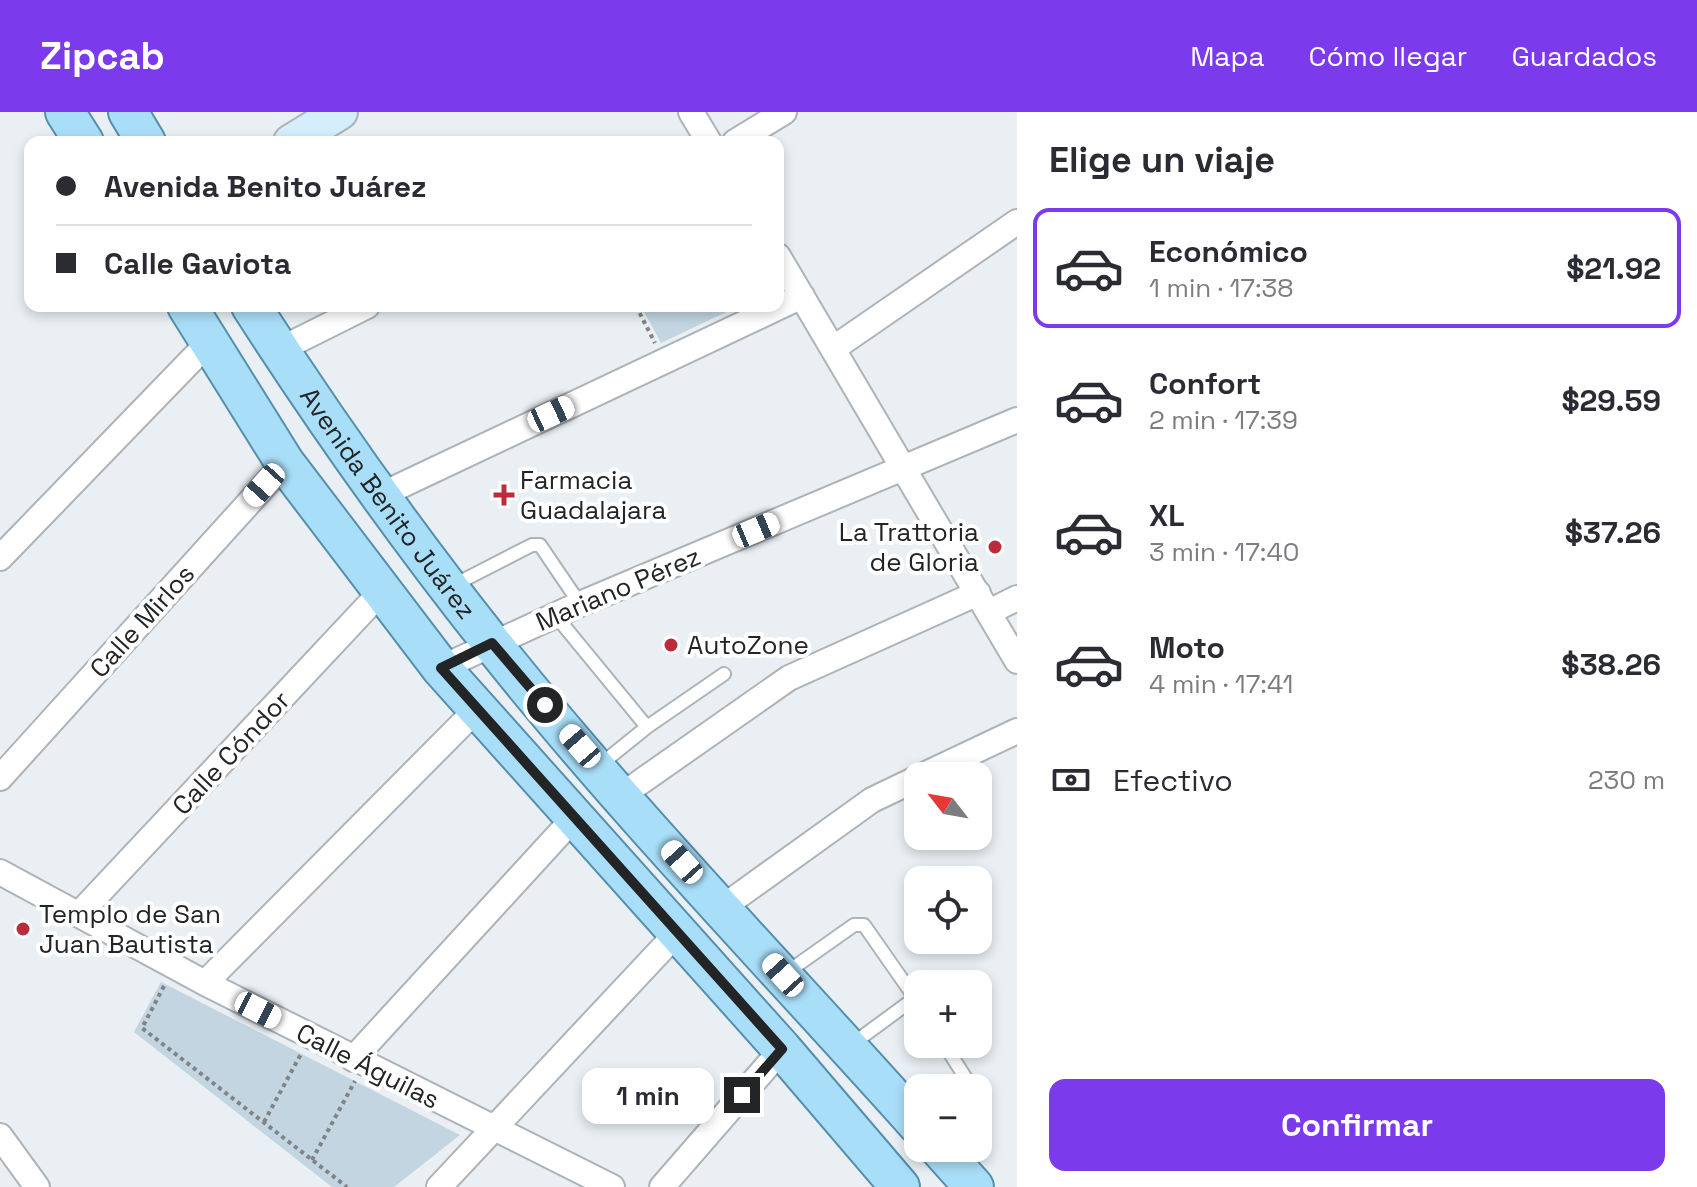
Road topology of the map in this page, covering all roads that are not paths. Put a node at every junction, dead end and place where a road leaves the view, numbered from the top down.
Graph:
1 (65, 112) edge
2 (128, 112) edge
3 (340, 112) edge
4 (691, 112) edge
5 (784, 112) edge
6 (80, 136) edge
7 (142, 136) edge
8 (301, 136) edge
9 (703, 136) edge
10 (745, 136) edge
11 (1017, 222) edge
12 (784, 266) edge
13 (802, 296) junction
14 (784, 305) edge
15 (191, 312) edge
16 (255, 312) edge
17 (355, 312) edge
18 (768, 312) edge
19 (209, 342) junction
20 (834, 348) junction
21 (279, 350) junction
22 (1017, 420) edge
23 (285, 463) junction
24 (902, 469) junction
25 (381, 495) junction
26 (0, 558) edge
27 (449, 588) junction
28 (381, 592) junction
29 (1017, 598) edge
30 (984, 602) junction
31 (580, 604) junction
32 (555, 615) junction
33 (492, 643) junction
34 (1017, 661) edge
35 (441, 668) junction
36 (724, 674) dead end
37 (477, 709) junction
38 (647, 727) junction
39 (1017, 731) edge
40 (952, 762) edge
41 (0, 778) edge
42 (610, 781) junction
43 (904, 785) edge
44 (573, 819) junction
45 (0, 872) edge
46 (723, 907) junction
47 (80, 913) junction
48 (677, 933) junction
49 (783, 975) junction
50 (205, 983) junction
51 (904, 983) edge
52 (904, 1008) edge
53 (848, 1047) junction
54 (782, 1049) junction
55 (358, 1062) junction
56 (904, 1109) edge
57 (495, 1131) junction
58 (1, 1139) edge
59 (952, 1162) edge
60 (37, 1187) edge
61 (439, 1187) edge
62 (612, 1187) edge
63 (662, 1187) edge
64 (900, 1187) edge
65 (974, 1187) edge

1 - 6 main road
2 - 7 main road
3 - 8 street
4 - 9 street
5 - 10 street
11 - 20 street
12 - 13 street
13 - 14 street
13 - 20 street
15 - 19 main road
16 - 21 main road, Avenida Benito Juárez
17 - 21 street
18 - 25 street
19 - 23 main road
19 - 26 street
20 - 24 street
21 - 25 main road, Avenida Benito Juárez
22 - 24 street, Mariano Pérez
23 - 28 main road
23 - 41 street, Calle Mirlos
24 - 30 street
24 - 31 street, Mariano Pérez
25 - 27 main road, Avenida Benito Juárez
27 - 31 lane
27 - 33 main road, Avenida Benito Juárez
28 - 35 main road
28 - 47 street, Calle Cóndor
29 - 30 street
30 - 34 street
30 - 42 street
31 - 32 street, Mariano Pérez
32 - 33 street, Mariano Pérez
32 - 38 lane
33 - 35 street, Mariano Pérez
33 - 42 main road, Avenida Benito Juárez
35 - 37 main road
36 - 38 lane
37 - 44 main road
37 - 50 street
38 - 42 lane
39 - 40 street
42 - 46 main road, Avenida Benito Juárez
43 - 46 street
44 - 48 main road
44 - 55 street
45 - 47 street, Calle Águilas
46 - 49 main road, Avenida Benito Juárez
47 - 50 street, Calle Águilas
48 - 54 main road
48 - 57 street
49 - 51 lane
49 - 53 main road, Avenida Benito Juárez
50 - 55 street, Calle Águilas
52 - 53 lane
53 - 56 main road, Avenida Benito Juárez
54 - 63 street
54 - 64 main road
55 - 57 street, Calle Águilas
57 - 61 street
57 - 62 street, Calle Águilas
58 - 60 street
59 - 65 main road

